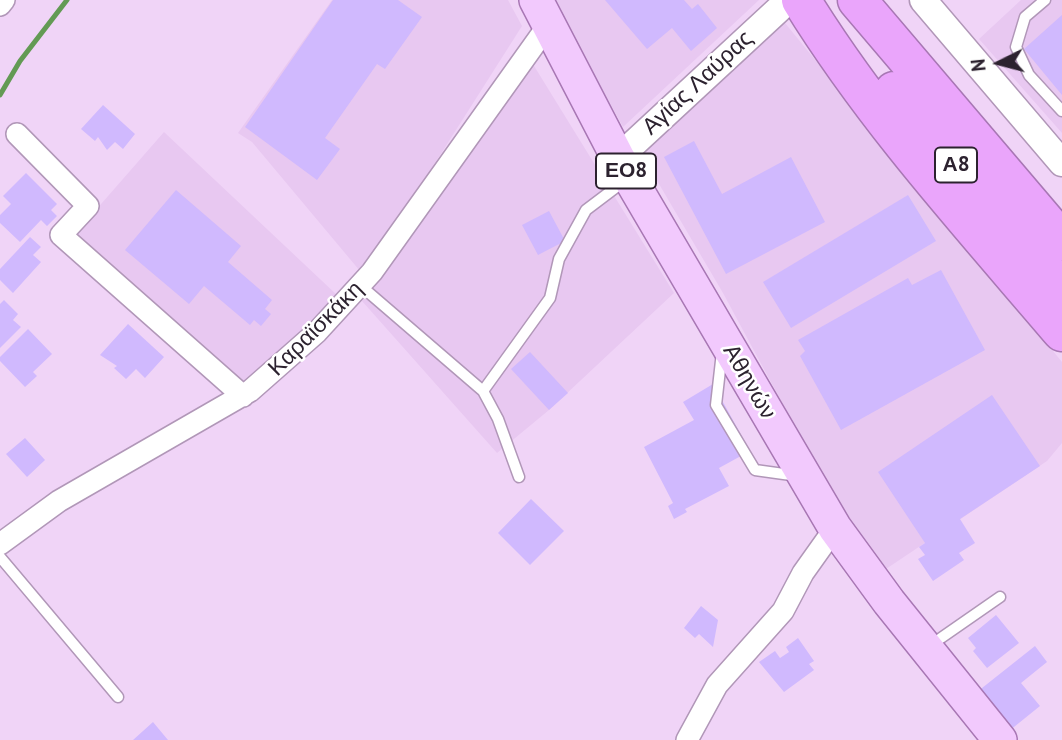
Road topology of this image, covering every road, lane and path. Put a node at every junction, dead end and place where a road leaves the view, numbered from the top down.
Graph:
1 (4, 0) edge
2 (857, 0) edge
3 (922, 0) edge
4 (1045, 0) edge
5 (798, 3) edge
6 (0, 5) edge
7 (542, 12) edge
8 (1062, 111) edge
9 (17, 134) dead end
10 (1062, 163) edge
11 (624, 167) junction
12 (1062, 241) edge
13 (361, 286) junction
14 (1062, 290) edge
15 (1062, 332) edge
16 (483, 391) junction
17 (243, 396) junction
18 (519, 477) dead end
19 (835, 528) junction
20 (0, 544) edge
21 (0, 557) edge
22 (1000, 597) dead end
23 (926, 648) junction
24 (118, 697) dead end
25 (687, 740) edge
26 (1000, 740) edge

1 - 6 street
2 - 12 highway, Α8
3 - 10 street
4 - 8 lane
5 - 11 street, Αγίας Λαύρας
5 - 14 highway, Α8
5 - 15 highway
7 - 11 main road, Αθηνών / ΕΟ8
7 - 13 street, Καραϊσκάκη
9 - 17 street
11 - 16 lane
11 - 19 main road, Αθηνών / ΕΟ8
13 - 16 lane
13 - 17 street, Καραϊσκάκη
16 - 18 lane
17 - 20 street, Καραϊσκάκη
19 - 23 main road, Αθηνών / ΕΟ8
19 - 25 street
21 - 24 lane
22 - 23 lane
23 - 26 main road, Αθηνών / ΕΟ8

